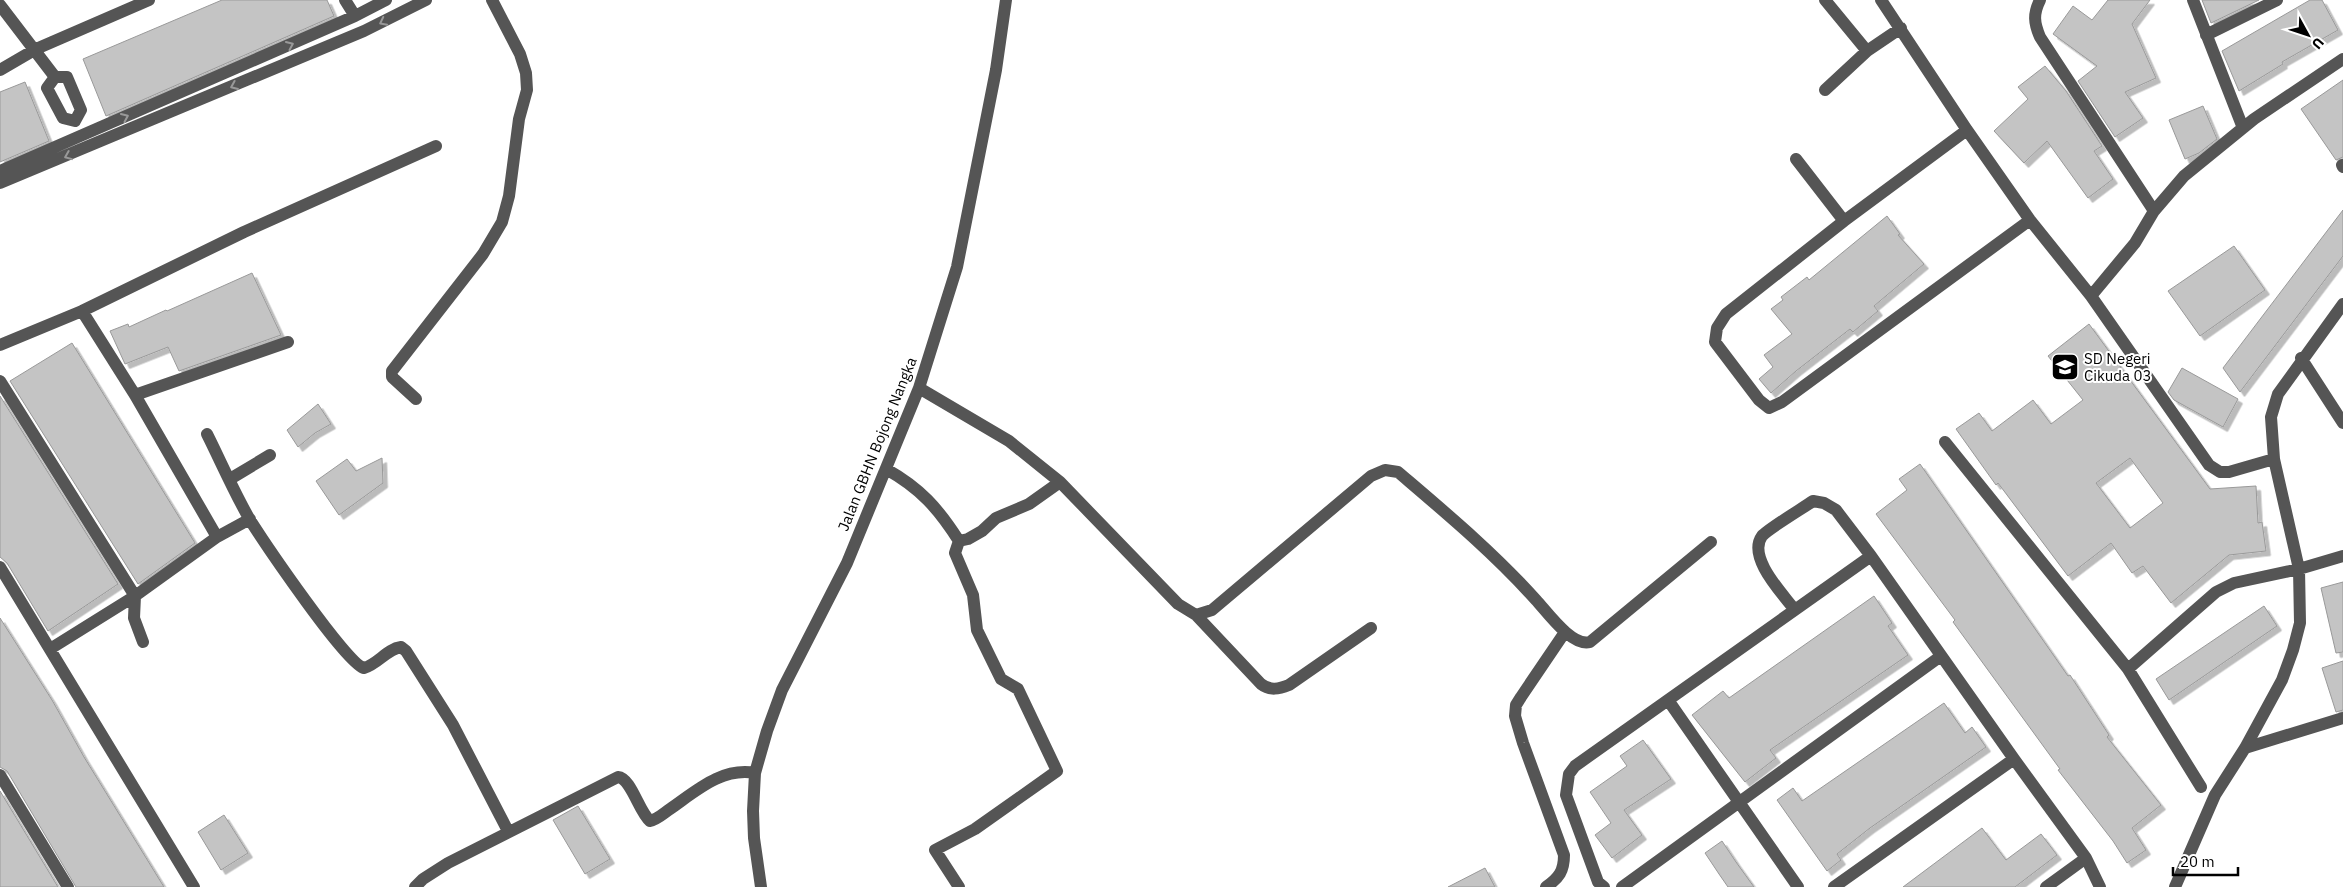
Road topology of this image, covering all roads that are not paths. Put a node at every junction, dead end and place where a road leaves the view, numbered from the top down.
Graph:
1 (149, 0) edge
2 (344, 0) edge
3 (386, 0) edge
4 (426, 0) edge
5 (492, 0) edge
6 (1006, 0) edge
7 (1825, 0) edge
8 (1880, 0) edge
9 (2040, 0) edge
10 (2193, 0) edge
11 (2277, 0) edge
12 (0, 5) edge
13 (355, 16) junction
14 (1901, 28) junction
15 (2206, 35) junction
16 (36, 49) junction
17 (1867, 51) junction
18 (2343, 59) edge
19 (0, 70) edge
20 (55, 77) junction
21 (1824, 90) dead end
22 (75, 121) junction
23 (2243, 128) junction
24 (1967, 130) junction
25 (84, 142) junction
26 (436, 146) dead end
27 (1796, 159) dead end
28 (0, 171) edge
29 (0, 183) edge
30 (2154, 212) junction
31 (2030, 220) junction
32 (1844, 221) junction
33 (2091, 296) junction
34 (2343, 304) edge
35 (82, 311) junction
36 (288, 342) dead end
37 (0, 345) edge
38 (2301, 358) junction
39 (0, 381) edge
40 (919, 388) junction
41 (135, 395) junction
42 (416, 399) dead end
43 (2343, 422) edge
44 (207, 434) dead end
45 (1945, 442) dead end
46 (270, 455) dead end
47 (2274, 459) junction
48 (886, 469) junction
49 (230, 479) junction
50 (1060, 482) junction
51 (250, 519) junction
52 (217, 537) junction
53 (959, 541) junction
54 (1711, 542) dead end
55 (1871, 556) junction
56 (2343, 556) edge
57 (0, 568) edge
58 (2299, 569) junction
59 (135, 596) junction
60 (1794, 609) junction
61 (1196, 615) junction
62 (1371, 628) dead end
63 (1565, 632) junction
64 (143, 642) dead end
65 (50, 649) junction
66 (1941, 656) junction
67 (2128, 669) junction
68 (1668, 700) junction
69 (2343, 718) edge
70 (2246, 748) junction
71 (2014, 759) junction
72 (755, 773) junction
73 (0, 775) edge
74 (2201, 787) dead end
75 (1738, 803) junction
76 (508, 831) junction
77 (2086, 858) junction
78 (68, 887) edge
79 (194, 887) edge
80 (415, 887) edge
81 (761, 887) edge
82 (959, 887) edge
83 (1546, 887) edge
84 (1604, 887) edge
85 (1622, 887) edge
86 (1798, 887) edge
87 (1834, 887) edge
88 (2046, 887) edge
89 (2100, 887) edge
90 (2175, 887) edge

1 - 16 street
2 - 13 street
3 - 13 street
4 -> 25 street
5 - 42 street
6 - 40 street, Jalan GBHN Bojong Nangka
7 - 17 street
8 - 14 street
9 - 30 street
10 - 15 street
11 - 15 street
12 - 16 street
25 -> 13 street
14 - 17 street
14 - 24 street
15 - 23 street
16 - 19 street
16 - 20 street
17 - 21 street
18 - 23 street
20 - 22 street
20 - 22 street
22 - 25 street
23 - 30 street
24 - 31 street
24 - 32 street
25 - 28 street
25 -> 29 street
26 - 35 street
27 - 32 street
30 - 33 street
31 - 32 street
31 - 33 street
33 - 47 street
34 - 38 street
35 - 37 street
35 - 41 street
36 - 41 street
38 - 43 street
38 - 47 street
39 - 59 street
40 - 48 street, Jalan GBHN Bojong Nangka
40 - 50 street
41 - 52 street
44 - 49 street
45 - 67 street
46 - 49 street
47 - 58 street
48 - 53 street
48 - 72 street, Jalan GBHN Bojong Nangka
49 - 51 street
50 - 53 street
50 - 61 street
51 - 52 street
51 - 76 street
52 - 59 street
53 - 82 street
54 - 63 street
55 - 60 street
55 - 60 street
55 - 66 street
56 - 58 street
57 - 65 street
58 - 67 street
58 - 70 street
59 - 64 street
59 - 65 street
60 - 68 street
61 - 62 street
61 - 63 street
63 - 83 street
65 - 79 street
66 - 71 street
66 - 75 street
67 - 74 street
68 - 75 street
68 - 84 street
69 - 70 street
70 - 90 street
71 - 77 street
71 - 87 street
72 - 76 street
72 - 81 street, Jalan GBHN Bojong Nangka
73 - 78 street
75 - 85 street
75 - 86 street
76 - 80 street
77 - 88 street
77 - 89 street

